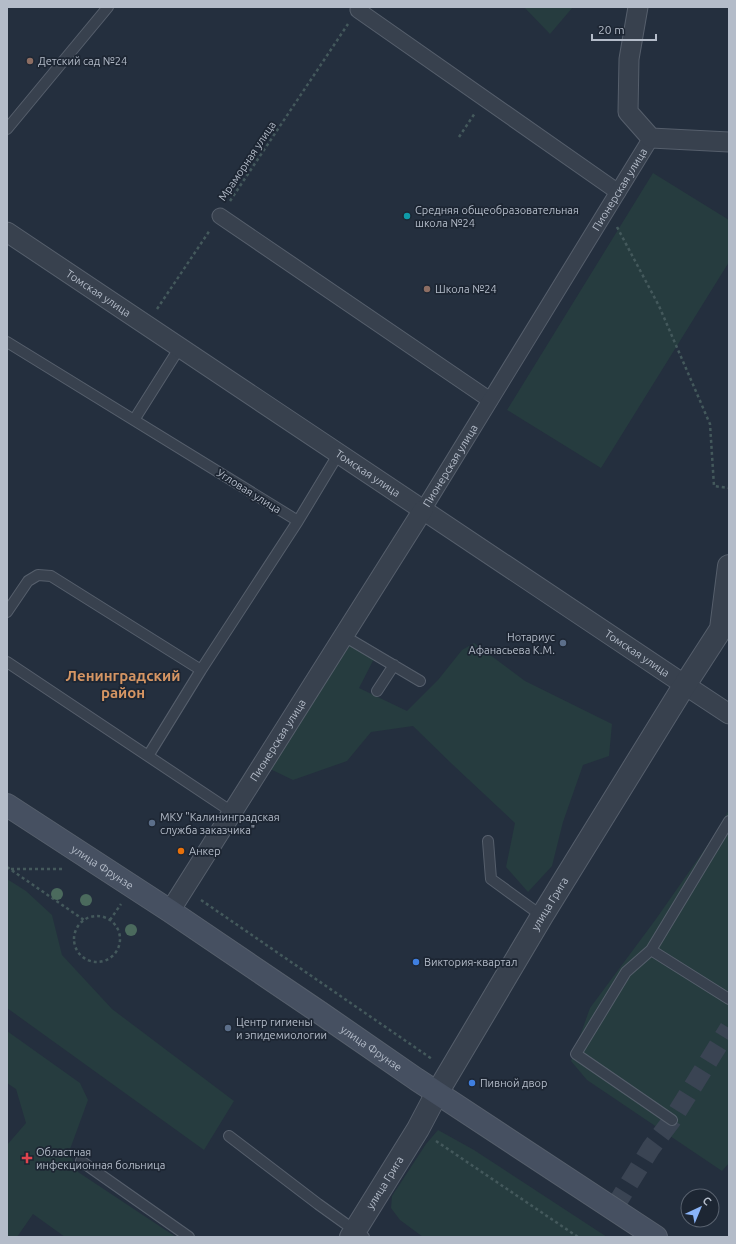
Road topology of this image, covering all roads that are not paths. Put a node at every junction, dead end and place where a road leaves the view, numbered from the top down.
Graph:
1 (108, 7) edge
2 (638, 7) edge
3 (358, 10) road end
4 (7, 129) edge
5 (651, 138) junction
6 (729, 142) edge
7 (618, 192) junction
8 (220, 216) road end
9 (7, 232) edge
10 (7, 342) edge
11 (180, 347) junction
12 (490, 400) junction
13 (134, 420) junction
14 (338, 454) junction
15 (423, 510) junction
16 (298, 521) junction
17 (729, 566) edge
18 (7, 612) edge
19 (344, 636) junction
20 (7, 662) edge
21 (394, 665) junction
22 (202, 670) junction
23 (420, 681) dead end
24 (685, 685) junction
25 (378, 691) dead end
26 (729, 714) edge
27 (148, 756) junction
28 (7, 805) edge
29 (232, 812) junction
30 (729, 821) edge
31 (488, 841) dead end
32 (170, 911) junction
33 (542, 916) junction
34 (651, 950) junction
35 (729, 999) edge
36 (437, 1093) junction
37 (672, 1120) dead end
38 (229, 1136) dead end
39 (81, 1161) dead end
40 (357, 1235) edge
41 (190, 1237) edge
42 (656, 1237) edge

1 - 4 lane
2 - 5 street, Пионерская улица
3 - 7 street
5 - 6 street
5 - 7 street, Пионерская улица
7 - 12 street, Пионерская улица
8 - 12 street
9 - 11 street, Томская улица
10 - 13 lane, Угловая улица
11 - 13 lane
11 - 14 street, Томская улица
12 - 15 street, Пионерская улица
13 - 16 lane, Угловая улица
14 - 15 street, Томская улица
14 - 16 lane
15 - 19 street, Пионерская улица
15 - 24 street, Томская улица
16 - 22 lane
17 - 24 street, улица Грига
18 - 22 lane
19 - 21 lane
19 - 29 street, Пионерская улица
20 - 27 lane
21 - 23 lane
21 - 25 lane
22 - 27 lane
24 - 26 street, Томская улица
24 - 33 street, улица Грига
27 - 29 lane
28 - 32 main road, улица Фрунзе
29 - 32 street, Пионерская улица
30 - 34 lane
31 - 33 lane
32 - 36 main road, улица Фрунзе
33 - 36 street, улица Грига
34 - 35 lane
34 - 37 lane
36 - 40 street, улица Грига
36 - 42 main road, улица Фрунзе
38 - 40 lane
39 - 41 lane

